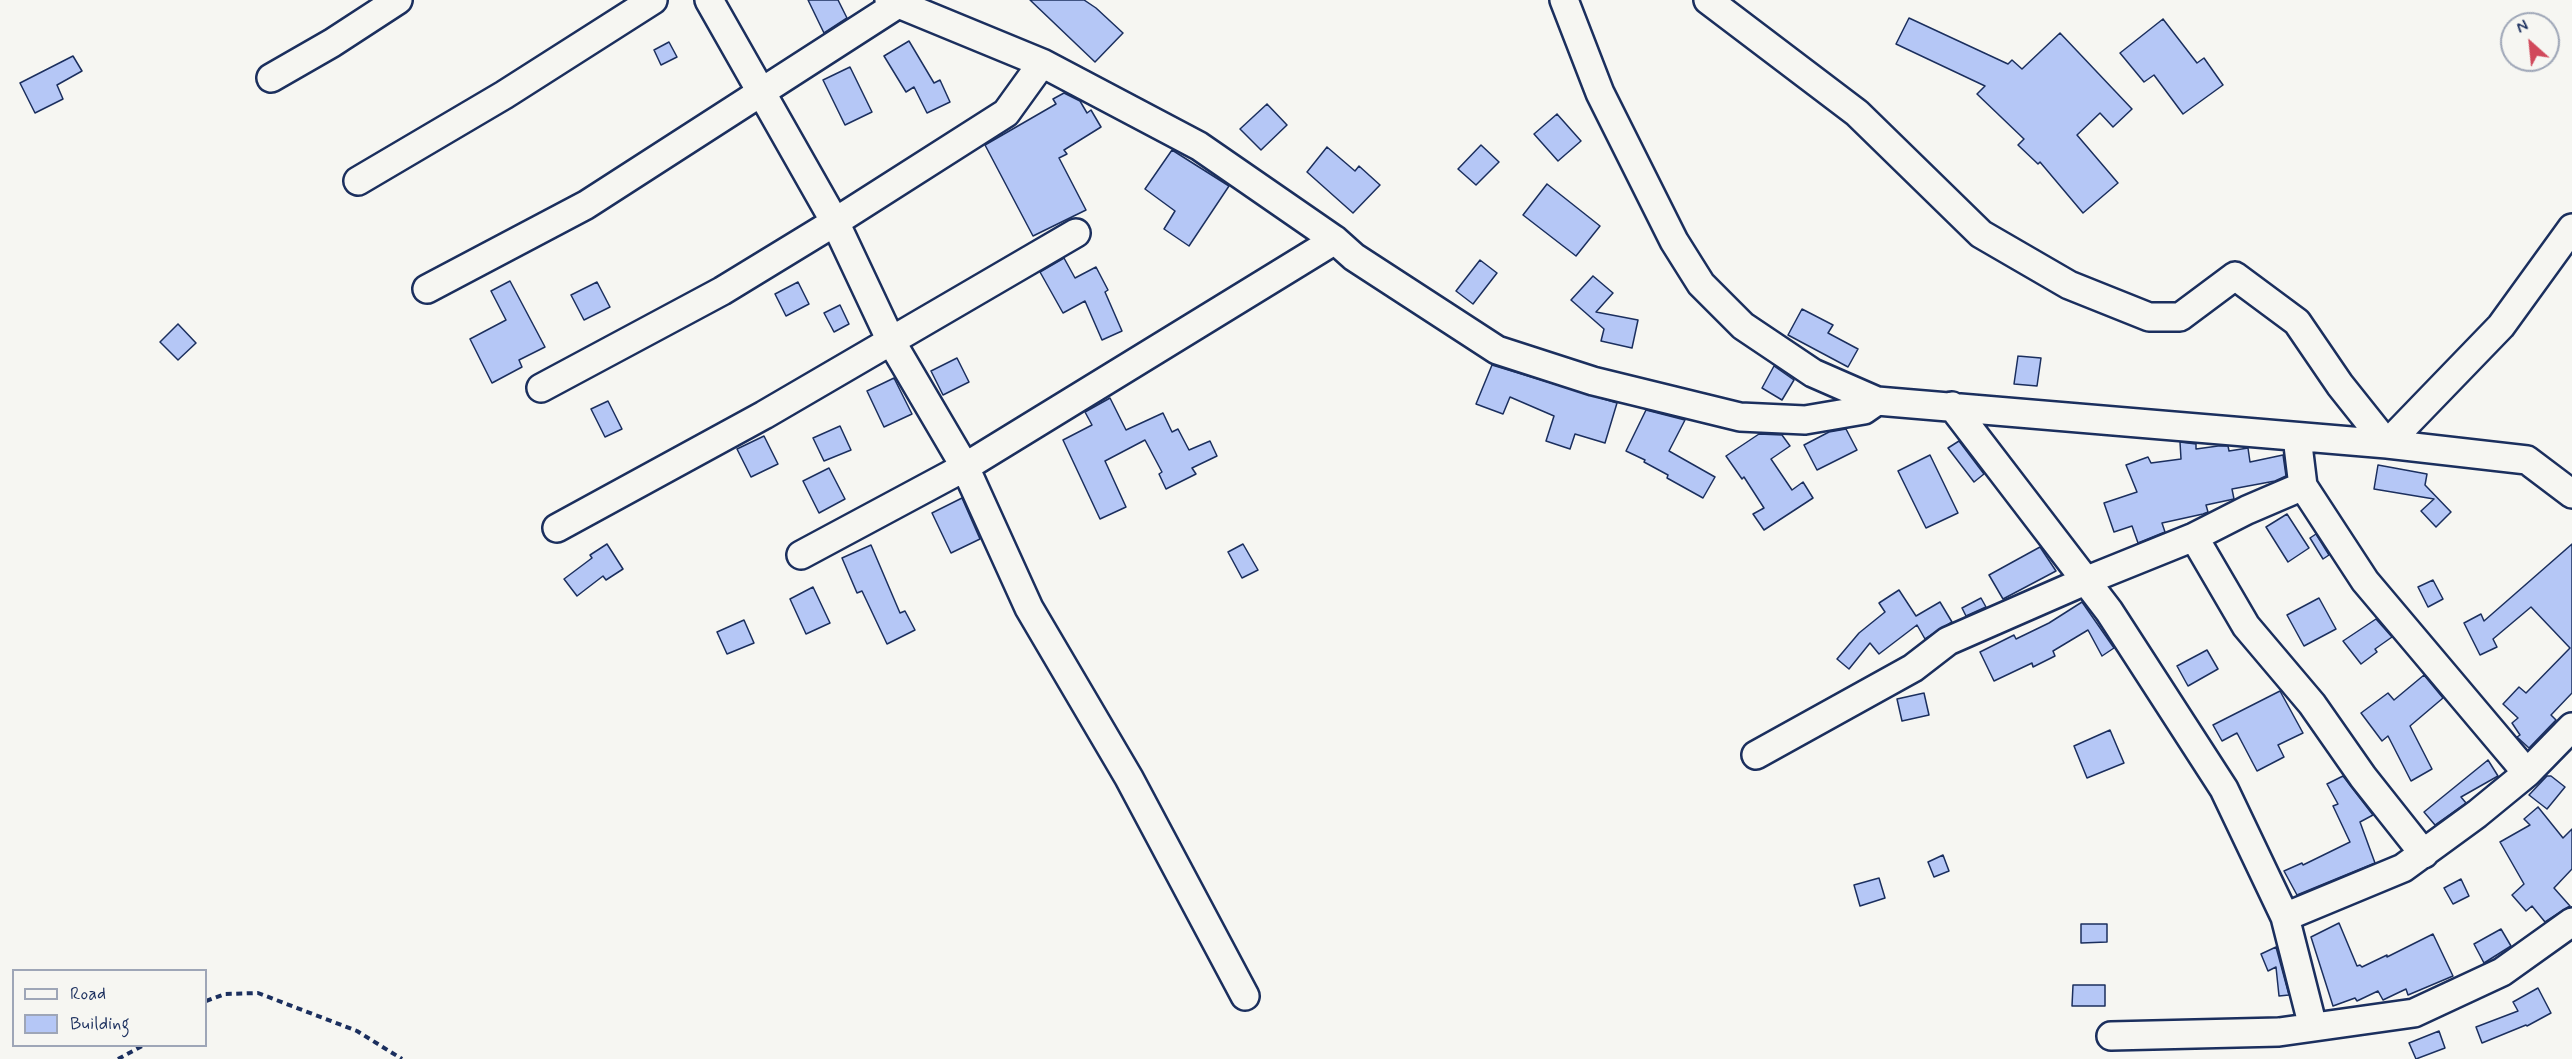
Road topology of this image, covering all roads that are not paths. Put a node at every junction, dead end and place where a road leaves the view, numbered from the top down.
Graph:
1 (398, 0) edge
2 (653, 0) edge
3 (709, 0) edge
4 (1564, 0) edge
5 (1708, 0) edge
6 (893, 2) edge
7 (1042, 63) junction
8 (271, 78) dead end
9 (763, 93) junction
10 (358, 181) dead end
11 (836, 222) junction
12 (2572, 228) edge
13 (1076, 233) dead end
14 (1335, 240) junction
15 (427, 289) dead end
16 (891, 341) junction
17 (541, 388) dead end
18 (1877, 400) junction
19 (1952, 406) junction
20 (2297, 437) junction
21 (2386, 444) junction
22 (965, 467) junction
23 (2303, 486) junction
24 (2572, 494) edge
25 (557, 528) dead end
26 (2194, 537) junction
27 (801, 555) dead end
28 (2085, 581) junction
29 (2572, 727) edge
30 (1756, 755) dead end
31 (2527, 773) junction
32 (2424, 854) junction
33 (2285, 917) junction
34 (2572, 922) edge
35 (1245, 996) dead end
36 (2313, 1027) junction
37 (2111, 1036) dead end

1 - 8 street
2 - 10 street
3 - 9 street
4 - 18 street
5 - 21 street
6 - 7 street
6 - 9 street
7 - 11 street
7 - 14 street
9 - 11 street
9 - 15 street
11 - 16 street
11 - 17 street
12 - 21 street
13 - 16 street
14 - 18 street
14 - 22 street
16 - 22 street
16 - 25 street
18 - 19 street
19 - 20 street
19 - 28 street
20 - 21 street
20 - 23 street
21 - 24 street
22 - 27 street
22 - 35 street
23 - 26 street
23 - 31 street
26 - 28 street
26 - 32 street
28 - 30 street
28 - 33 street
29 - 31 street
31 - 32 street
32 - 33 street
33 - 36 street
34 - 36 street
36 - 37 street

